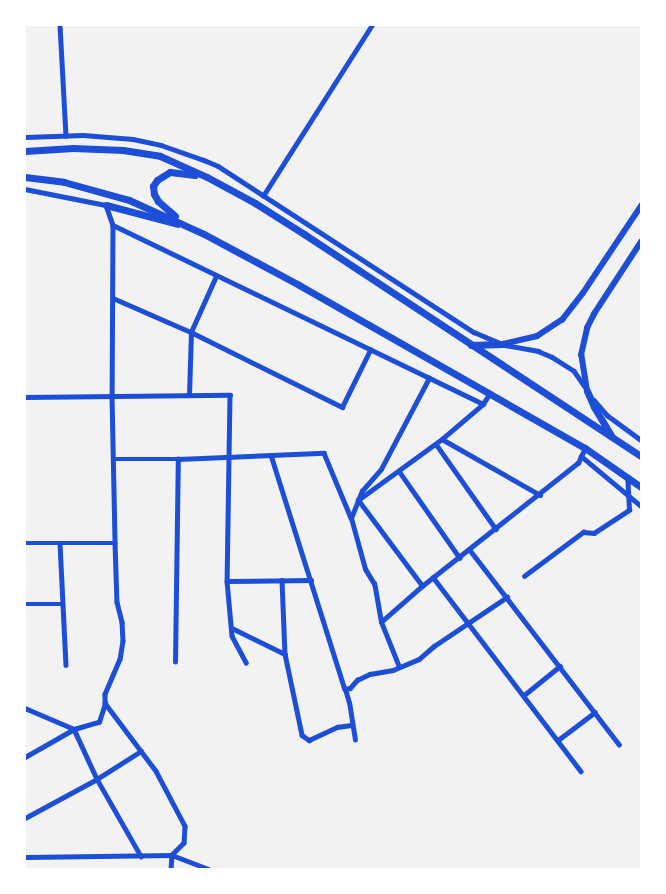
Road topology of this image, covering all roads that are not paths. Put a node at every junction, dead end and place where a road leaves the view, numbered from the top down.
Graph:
1 (60, 25) edge
2 (372, 25) edge
3 (66, 136) junction
4 (25, 137) edge
5 (25, 151) edge
6 (25, 176) edge
7 (207, 177) junction
8 (25, 189) edge
9 (263, 196) junction
10 (106, 205) junction
11 (641, 206) edge
12 (113, 225) junction
13 (196, 229) junction
14 (204, 234) junction
15 (641, 242) edge
16 (216, 276) junction
17 (114, 298) junction
18 (191, 332) junction
19 (503, 344) junction
20 (471, 345) junction
21 (370, 350) junction
22 (429, 378) junction
23 (587, 391) junction
24 (490, 393) junction
25 (189, 395) junction
26 (112, 396) junction
27 (25, 397) edge
28 (483, 404) junction
29 (442, 439) junction
30 (614, 439) junction
31 (641, 440) edge
32 (436, 444) junction
33 (585, 448) junction
34 (271, 455) junction
35 (581, 456) junction
36 (641, 456) edge
37 (230, 457) junction
38 (114, 459) junction
39 (178, 459) junction
40 (399, 471) junction
41 (627, 475) junction
42 (641, 487) edge
43 (540, 496) junction
44 (628, 496) junction
45 (358, 500) junction
46 (641, 506) edge
47 (351, 518) junction
48 (496, 529) junction
49 (60, 543) junction
50 (115, 543) junction
51 (25, 544) edge
52 (470, 550) junction
53 (460, 558) junction
54 (524, 576) dead end
55 (433, 578) junction
56 (282, 580) junction
57 (311, 580) junction
58 (227, 581) junction
59 (422, 586) junction
60 (507, 597) junction
61 (25, 604) edge
62 (63, 604) junction
63 (382, 622) junction
64 (470, 623) junction
65 (232, 628) junction
66 (285, 654) junction
67 (175, 662) dead end
68 (246, 662) dead end
69 (66, 665) dead end
70 (560, 666) junction
71 (399, 667) junction
72 (345, 689) junction
73 (524, 695) junction
74 (105, 703) junction
75 (25, 708) edge
76 (595, 712) junction
77 (351, 725) junction
78 (74, 729) junction
79 (355, 740) dead end
80 (558, 740) junction
81 (619, 744) dead end
82 (141, 751) junction
83 (25, 757) edge
84 (581, 770) dead end
85 (97, 779) junction
86 (25, 818) edge
87 (172, 855) junction
88 (141, 856) junction
89 (25, 857) edge
90 (171, 869) edge
91 (209, 869) edge

1 - 3 street
2 - 9 street
3 - 4 street
3 - 9 street
5 - 7 main road
6 - 13 main road
7 - 14 main road
7 - 20 main road
8 - 10 street
9 - 19 street
10 - 12 street
10 - 13 main road
11 - 19 street
12 - 16 street
12 - 17 street
13 - 14 main road
14 - 24 main road
15 - 23 street
16 - 18 street
16 - 21 street
17 - 18 street
17 - 26 street
18 - 21 street
18 - 25 street
19 - 20 main road
19 - 23 street
20 - 30 main road
21 - 22 street
22 - 28 street
22 - 45 street
23 - 30 main road
23 - 31 street
24 - 28 street
24 - 33 main road
25 - 26 street
25 - 37 street
26 - 27 street
26 - 38 street
28 - 29 street
29 - 32 street
29 - 43 street
30 - 36 main road
32 - 40 street
32 - 48 street
33 - 35 street
33 - 41 main road
34 - 37 street
34 - 47 street
34 - 57 street
35 - 43 street
35 - 44 street
37 - 39 street
37 - 58 street
38 - 39 street
38 - 50 street
39 - 67 street
40 - 45 street
40 - 53 street
41 - 42 main road
41 - 44 street
43 - 48 street
44 - 46 street
44 - 54 street
45 - 47 street
45 - 59 street
47 - 63 street
48 - 52 street
49 - 50 street
49 - 51 street
49 - 62 street
50 - 74 street
52 - 53 street
52 - 60 street
53 - 55 street
55 - 59 street
55 - 64 street
56 - 57 street
56 - 58 street
56 - 66 street
57 - 72 street
58 - 65 street
59 - 63 street
60 - 64 street
60 - 70 street
61 - 62 street
62 - 69 street
63 - 71 street
64 - 71 street
64 - 73 street
65 - 66 street
65 - 68 street
66 - 77 street
70 - 73 street
70 - 76 street
71 - 72 street
72 - 77 street
73 - 80 street
74 - 78 street
74 - 82 street
75 - 78 street
76 - 80 street
76 - 81 street
77 - 79 street
78 - 83 street
78 - 85 street
80 - 84 street
82 - 85 street
82 - 87 street
85 - 86 street
85 - 88 street
87 - 88 street
87 - 90 street
87 - 91 street
88 - 89 street

